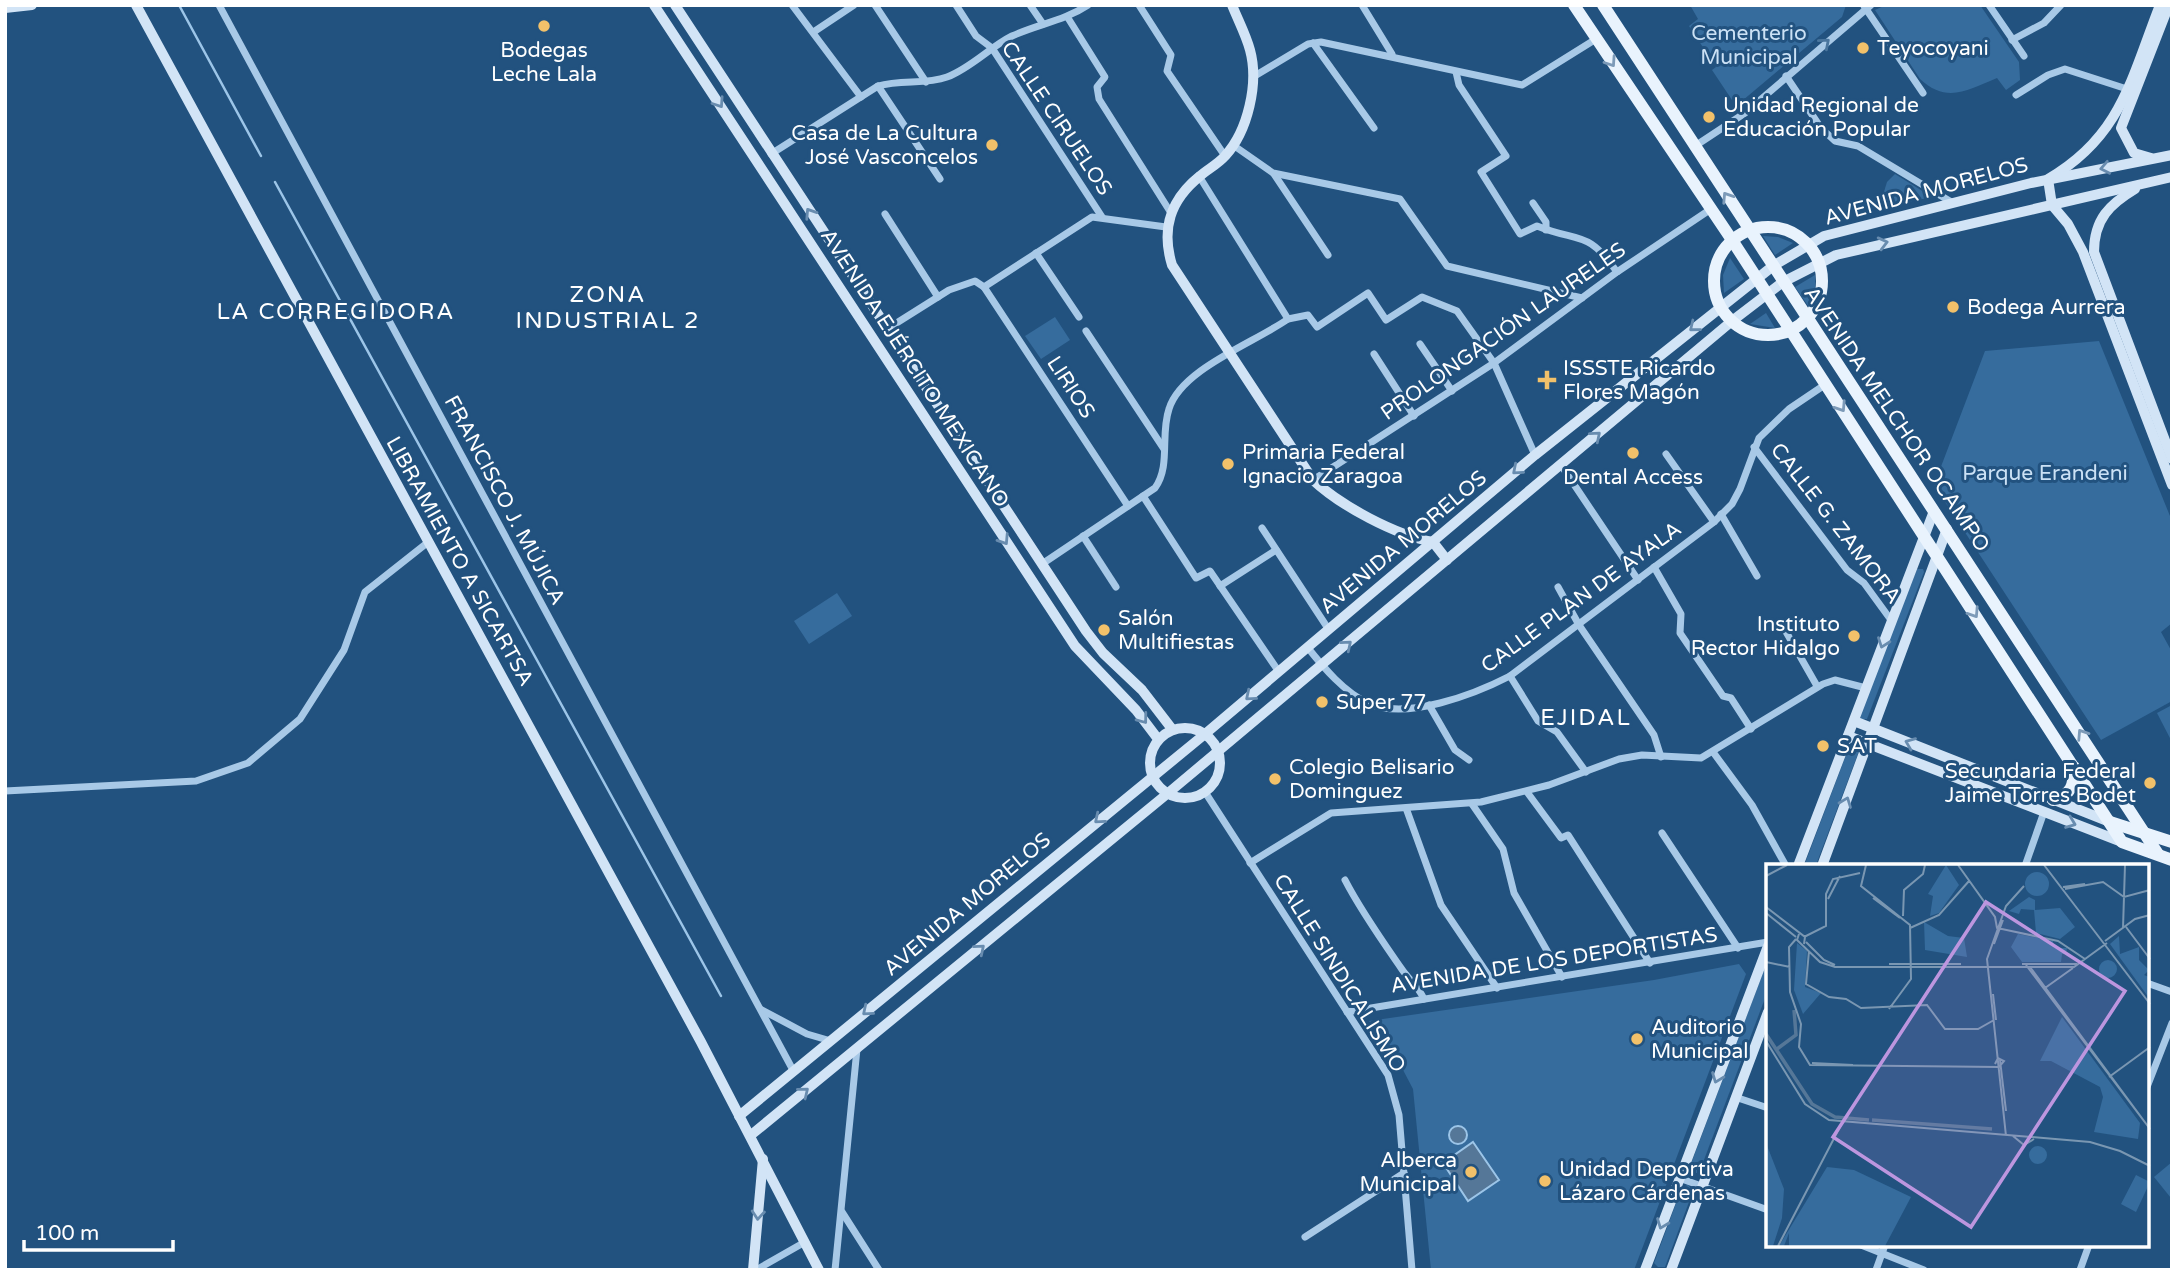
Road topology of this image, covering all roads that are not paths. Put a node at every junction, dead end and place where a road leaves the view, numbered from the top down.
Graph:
1 (32, 5) edge
2 (136, 5) edge
3 (219, 5) edge
4 (654, 5) edge
5 (675, 5) edge
6 (792, 5) edge
7 (854, 5) edge
8 (875, 5) edge
9 (956, 5) edge
10 (1030, 5) edge
11 (1088, 5) edge
12 (1139, 5) edge
13 (1232, 5) edge
14 (1362, 5) edge
15 (1574, 5) edge
16 (1603, 5) edge
17 (1989, 5) edge
18 (2061, 5) edge
19 (2160, 5) edge
20 (2169, 5) edge
21 (1867, 6) edge
22 (5, 8) edge
23 (1068, 18) junction
24 (1043, 24) junction
25 (815, 31) junction
26 (1596, 39) junction
27 (2012, 40) junction
28 (1313, 43) junction
29 (992, 48) junction
30 (1392, 54) junction
31 (2024, 56) dead end
32 (715, 67) junction
33 (1456, 72) junction
34 (701, 76) junction
35 (1786, 76) junction
36 (1252, 78) junction
37 (926, 82) junction
38 (878, 86) junction
39 (2127, 89) junction
40 (1923, 93) dead end
41 (2016, 95) dead end
42 (861, 97) junction
43 (1672, 111) junction
44 (1653, 124) junction
45 (1374, 128) dead end
46 (1233, 145) junction
47 (1695, 146) junction
48 (771, 154) junction
49 (2172, 155) edge
50 (1225, 156) junction
51 (2154, 159) junction
52 (1273, 173) junction
53 (1199, 176) junction
54 (2172, 177) edge
55 (940, 178) dead end
56 (2048, 179) junction
57 (2146, 182) junction
58 (1533, 202) dead end
59 (1953, 203) junction
60 (2052, 205) junction
61 (1711, 209) junction
62 (1171, 213) junction
63 (885, 214) dead end
64 (1102, 217) junction
65 (1166, 227) junction
66 (1546, 230) junction
67 (1749, 230) junction
68 (1732, 240) junction
69 (1807, 244) junction
70 (832, 247) junction
71 (1036, 253) junction
72 (820, 255) junction
73 (1328, 256) dead end
74 (1818, 262) junction
75 (1773, 266) junction
76 (1617, 272) junction
77 (1757, 278) junction
78 (1783, 282) junction
79 (984, 286) junction
80 (1767, 294) junction
81 (938, 297) junction
82 (1582, 298) junction
83 (1720, 306) junction
84 (1079, 317) dead end
85 (1807, 317) junction
86 (1288, 319) junction
87 (1732, 321) junction
88 (887, 329) junction
89 (1790, 330) junction
90 (1086, 331) dead end
91 (1420, 344) dead end
92 (1229, 354) junction
93 (1374, 354) dead end
94 (1494, 363) junction
95 (1826, 384) junction
96 (1452, 391) junction
97 (1414, 416) junction
98 (1754, 447) junction
99 (965, 449) junction
100 (1164, 450) junction
101 (1666, 454) dead end
102 (1535, 455) junction
103 (951, 458) junction
104 (2172, 459) edge
105 (1561, 465) junction
106 (1313, 480) junction
107 (2172, 485) edge
108 (1143, 496) junction
109 (1128, 506) junction
110 (1934, 511) junction
111 (1721, 514) junction
112 (1714, 522) junction
113 (1262, 528) dead end
114 (1947, 529) junction
115 (1083, 536) junction
116 (1924, 536) junction
117 (1433, 542) junction
118 (428, 543) junction
119 (1276, 550) junction
120 (1936, 556) junction
121 (1447, 560) junction
122 (1042, 564) junction
123 (1654, 567) junction
124 (1757, 576) dead end
125 (1638, 579) junction
126 (1220, 586) junction
127 (1116, 587) dead end
128 (1558, 587) dead end
129 (1074, 613) junction
130 (1891, 620) junction
131 (1059, 622) junction
132 (1579, 625) junction
133 (1329, 630) junction
134 (1785, 630) dead end
135 (1095, 643) junction
136 (1308, 648) junction
137 (1081, 654) junction
138 (1322, 665) junction
139 (1279, 672) junction
140 (1510, 676) junction
141 (1817, 686) junction
142 (1866, 688) junction
143 (1429, 705) junction
144 (1854, 721) junction
145 (1873, 728) junction
146 (1172, 729) junction
147 (1751, 729) junction
148 (1205, 734) junction
149 (1848, 736) junction
150 (1158, 739) junction
151 (1868, 744) junction
152 (1218, 750) junction
153 (1713, 752) junction
154 (1661, 757) junction
155 (1469, 760) dead end
156 (2074, 766) junction
157 (1586, 772) junction
158 (1151, 776) junction
159 (5, 791) edge
160 (1205, 792) junction
161 (1527, 792) junction
162 (1167, 794) junction
163 (2053, 800) junction
164 (1472, 804) junction
165 (1406, 808) junction
166 (2044, 812) junction
167 (2110, 822) junction
168 (2146, 831) junction
169 (1661, 834) dead end
170 (2122, 842) junction
171 (2172, 842) edge
172 (2158, 854) junction
173 (2172, 860) edge
174 (1250, 863) junction
175 (1785, 864) edge
176 (1799, 864) edge
177 (1823, 864) edge
178 (2026, 864) edge
179 (1345, 880) dead end
180 (1766, 944) edge
181 (1738, 948) junction
182 (1766, 949) edge
183 (935, 955) junction
184 (1650, 963) junction
185 (950, 974) junction
186 (1562, 977) junction
187 (2149, 984) edge
188 (1497, 988) junction
189 (2172, 992) edge
190 (1424, 999) junction
191 (761, 1010) junction
192 (1347, 1012) junction
193 (1766, 1017) edge
194 (2172, 1023) edge
195 (831, 1041) junction
196 (857, 1049) junction
197 (793, 1072) junction
198 (2149, 1082) edge
199 (1735, 1097) junction
200 (1766, 1107) edge
201 (739, 1116) junction
202 (751, 1135) junction
203 (763, 1159) junction
204 (1404, 1173) junction
205 (1679, 1178) junction
206 (1701, 1185) junction
207 (1766, 1209) edge
208 (842, 1212) junction
209 (1305, 1237) dead end
210 (805, 1242) junction
211 (2088, 1247) edge
212 (1883, 1249) edge
213 (754, 1270) edge
214 (819, 1270) edge
215 (835, 1270) edge
216 (879, 1270) edge
217 (1412, 1270) edge
218 (1645, 1270) edge
219 (1671, 1270) edge
220 (1875, 1270) edge
221 (1924, 1270) edge
222 (2080, 1270) edge

1 - 22 street
2 - 118 street, LIBRAMIENTO A SICARTSA
3 - 191 street, FRANCISCO J. MÚJICA
4 - 34 street, AVENIDA EJÉRCITO MEXICANO
5 - 32 street, AVENIDA EJÉRCITO MEXICANO
6 - 25 street
7 - 25 street
8 - 37 street
9 - 29 street, CALLE CIRUELOS
10 - 24 street
11 - 23 street
12 - 50 street
13 - 36 street
14 - 30 street
15 - 26 main road, AVENIDA MELCHOR OCAMPO
16 - 43 main road, AVENIDA MELCHOR OCAMPO
17 - 27 street
18 - 27 street
19 - 39 street
20 - 51 street
35 -> 21 street
21 - 40 street
23 - 24 street
23 - 62 street
24 - 29 street
25 - 42 street
26 - 33 street
26 -> 44 main road, AVENIDA MELCHOR OCAMPO
27 - 31 street
28 - 30 street
28 - 36 street
28 - 45 street
29 - 37 street
29 - 64 street, CALLE CIRUELOS
30 - 33 street
32 - 34 street
32 - 48 street, AVENIDA EJÉRCITO MEXICANO
33 - 66 street
34 -> 72 street, AVENIDA EJÉRCITO MEXICANO
35 - 47 street
35 - 59 street
36 - 46 street
37 - 38 street
38 - 42 street
38 - 55 street
39 - 41 street
39 - 56 street
42 - 48 street
43 - 44 main road
43 - 47 main road, AVENIDA MELCHOR OCAMPO
44 - 61 main road, AVENIDA MELCHOR OCAMPO
46 - 50 street
46 - 52 street
67 -> 47 main road, AVENIDA MELCHOR OCAMPO
70 -> 48 street, AVENIDA EJÉRCITO MEXICANO
49 - 51 street, AVENIDA MORELOS
50 - 53 street
51 -> 56 street, AVENIDA MORELOS
52 - 73 street
52 - 82 street
53 - 62 street
53 - 86 street
54 - 57 street, AVENIDA MORELOS
56 - 59 street, AVENIDA MORELOS
56 - 60 street
57 - 60 street, AVENIDA MORELOS
57 - 104 street
58 - 66 street
59 - 69 street, AVENIDA MORELOS
74 -> 60 street, AVENIDA MORELOS
60 - 107 street
61 - 68 main road, AVENIDA MELCHOR OCAMPO
61 - 76 street, PROLONGACIÓN LAURELES
62 - 65 street
63 - 81 street
64 - 65 street
64 - 71 street
65 - 92 street
66 - 76 street
67 - 68 main road
67 - 69 main road
67 - 75 main road, AVENIDA MELCHOR OCAMPO
68 - 77 main road, AVENIDA MELCHOR OCAMPO
68 - 83 main road
69 - 74 main road
69 - 75 street, AVENIDA MORELOS
70 - 72 street
70 - 88 street, AVENIDA EJÉRCITO MEXICANO
71 - 79 street
71 - 84 street
72 - 103 street, AVENIDA EJÉRCITO MEXICANO
74 - 78 street, AVENIDA MORELOS
74 - 85 main road
75 - 77 street, AVENIDA MORELOS
75 - 78 main road, AVENIDA MELCHOR OCAMPO
76 - 82 street, PROLONGACIÓN LAURELES
77 - 80 main road, AVENIDA MELCHOR OCAMPO
77 - 83 street, AVENIDA MORELOS
78 - 80 street, AVENIDA MORELOS
78 - 85 main road, AVENIDA MELCHOR OCAMPO
79 - 81 street
79 - 109 street, LIRIOS
80 - 87 street, AVENIDA MORELOS
80 - 89 main road, AVENIDA MELCHOR OCAMPO
81 - 88 street
82 - 94 street, PROLONGACIÓN LAURELES
83 - 87 main road
83 -> 102 street, AVENIDA MORELOS
85 - 89 main road
85 - 110 main road, AVENIDA MELCHOR OCAMPO
86 - 92 street
86 - 94 street
87 - 89 main road
105 -> 87 street, AVENIDA MORELOS
88 - 99 street, AVENIDA EJÉRCITO MEXICANO
89 - 95 main road, AVENIDA MELCHOR OCAMPO
90 - 100 street
91 - 96 street
92 - 100 street
92 - 106 street
93 - 97 street
94 - 96 street, PROLONGACIÓN LAURELES
94 - 102 street
95 - 98 street, CALLE PLAN DE AYALA
95 -> 116 main road, AVENIDA MELCHOR OCAMPO
96 - 97 street, PROLONGACIÓN LAURELES
97 - 106 street, PROLONGACIÓN LAURELES
98 - 111 street, CALLE PLAN DE AYALA
98 - 130 street, CALLE G. ZAMORA
99 - 103 street
99 - 122 street, AVENIDA EJÉRCITO MEXICANO
100 - 108 street
101 - 112 street
102 -> 117 street, AVENIDA MORELOS
103 -> 131 street, AVENIDA EJÉRCITO MEXICANO
105 - 121 street, AVENIDA MORELOS
105 - 125 street
106 - 117 street
108 - 109 street
108 - 126 street
109 - 115 street
110 - 114 main road, AVENIDA MELCHOR OCAMPO
110 - 116 street
111 - 112 street, CALLE PLAN DE AYALA
111 - 124 street
112 - 123 street, CALLE PLAN DE AYALA
113 - 119 street
114 - 120 street
168 -> 114 main road, AVENIDA MELCHOR OCAMPO
115 - 122 street
115 - 127 street
116 - 120 main road, AVENIDA MELCHOR OCAMPO
116 - 130 street
117 - 121 street
117 - 133 street, AVENIDA MORELOS
118 - 159 street
118 - 201 street, LIBRAMIENTO A SICARTSA
119 - 126 street
119 - 133 street
120 - 145 street
120 -> 156 main road, AVENIDA MELCHOR OCAMPO
138 -> 121 street, AVENIDA MORELOS
122 - 129 street, AVENIDA EJÉRCITO MEXICANO
123 - 125 street, CALLE PLAN DE AYALA
123 - 147 street
125 - 132 street, CALLE PLAN DE AYALA
126 - 139 street
128 - 132 street
129 - 131 street
129 - 135 street, AVENIDA EJÉRCITO MEXICANO
130 -> 142 street
131 - 137 street, AVENIDA EJÉRCITO MEXICANO
132 - 140 street, CALLE PLAN DE AYALA
132 - 154 street
133 - 136 street, AVENIDA MORELOS
134 - 141 street
135 - 137 street
135 - 146 street, AVENIDA EJÉRCITO MEXICANO
136 - 138 street, CALLE PLAN DE AYALA
136 - 139 street, AVENIDA MORELOS
137 -> 150 street, AVENIDA EJÉRCITO MEXICANO
138 - 143 street, CALLE PLAN DE AYALA
138 - 152 street, AVENIDA MORELOS
139 -> 148 street, AVENIDA MORELOS
140 - 143 street, CALLE PLAN DE AYALA
140 - 157 street
141 - 142 street
141 - 147 street
142 - 144 street
143 - 155 street
144 - 145 street
144 - 149 street
145 - 151 street
163 -> 145 street
146 - 148 street
146 - 150 street
147 - 153 street
148 - 152 street
148 - 158 street, AVENIDA MORELOS
149 - 151 street
149 - 176 street
150 - 158 street
151 - 166 street
177 -> 151 street
152 - 160 street
152 - 162 street, AVENIDA MORELOS
153 - 154 street
153 - 175 street
154 - 157 street
156 - 163 main road
156 - 167 main road, AVENIDA MELCHOR OCAMPO
157 - 161 street
158 - 162 street
158 -> 183 street, AVENIDA MORELOS
160 - 162 street
160 - 174 street, CALLE SINDICALISMO
161 - 164 street
161 - 184 street
185 -> 162 street, AVENIDA MORELOS
163 - 167 street
164 - 165 street
164 - 186 street
165 - 174 street
165 - 188 street
166 -> 170 street
166 - 178 street
167 - 168 main road
167 - 170 main road, AVENIDA MELCHOR OCAMPO
168 - 171 main road
168 - 172 main road, AVENIDA MELCHOR OCAMPO
169 - 181 street
170 - 172 main road
172 - 173 main road
174 - 192 street, CALLE SINDICALISMO
179 - 190 street
180 - 181 street, AVENIDA DE LOS DEPORTISTAS
181 - 184 street, AVENIDA DE LOS DEPORTISTAS
182 -> 205 street
183 - 185 street
183 -> 195 street, AVENIDA MORELOS
184 - 186 street, AVENIDA DE LOS DEPORTISTAS
185 - 196 street, AVENIDA MORELOS
186 - 188 street, AVENIDA DE LOS DEPORTISTAS
187 - 189 street
188 - 190 street, AVENIDA DE LOS DEPORTISTAS
190 - 192 street, AVENIDA DE LOS DEPORTISTAS
191 - 195 street
191 - 197 street, FRANCISCO J. MÚJICA
192 - 204 street, CALLE SINDICALISMO
193 - 199 street
194 - 198 street
195 - 197 street, AVENIDA MORELOS
202 -> 196 street, AVENIDA MORELOS
196 - 208 street
197 - 201 street, AVENIDA MORELOS
199 - 200 street
199 - 206 street
201 - 202 street, LIBRAMIENTO A SICARTSA
202 - 203 street, LIBRAMIENTO A SICARTSA
203 - 210 street, LIBRAMIENTO A SICARTSA
203 -> 213 street
204 - 209 street
204 - 217 street, CALLE SINDICALISMO
205 - 206 street
205 -> 218 street
206 - 207 street
206 - 219 street
208 - 215 street
208 - 216 street
210 - 213 street
210 - 214 street, LIBRAMIENTO A SICARTSA
211 - 222 street
212 - 220 street
212 - 221 street

